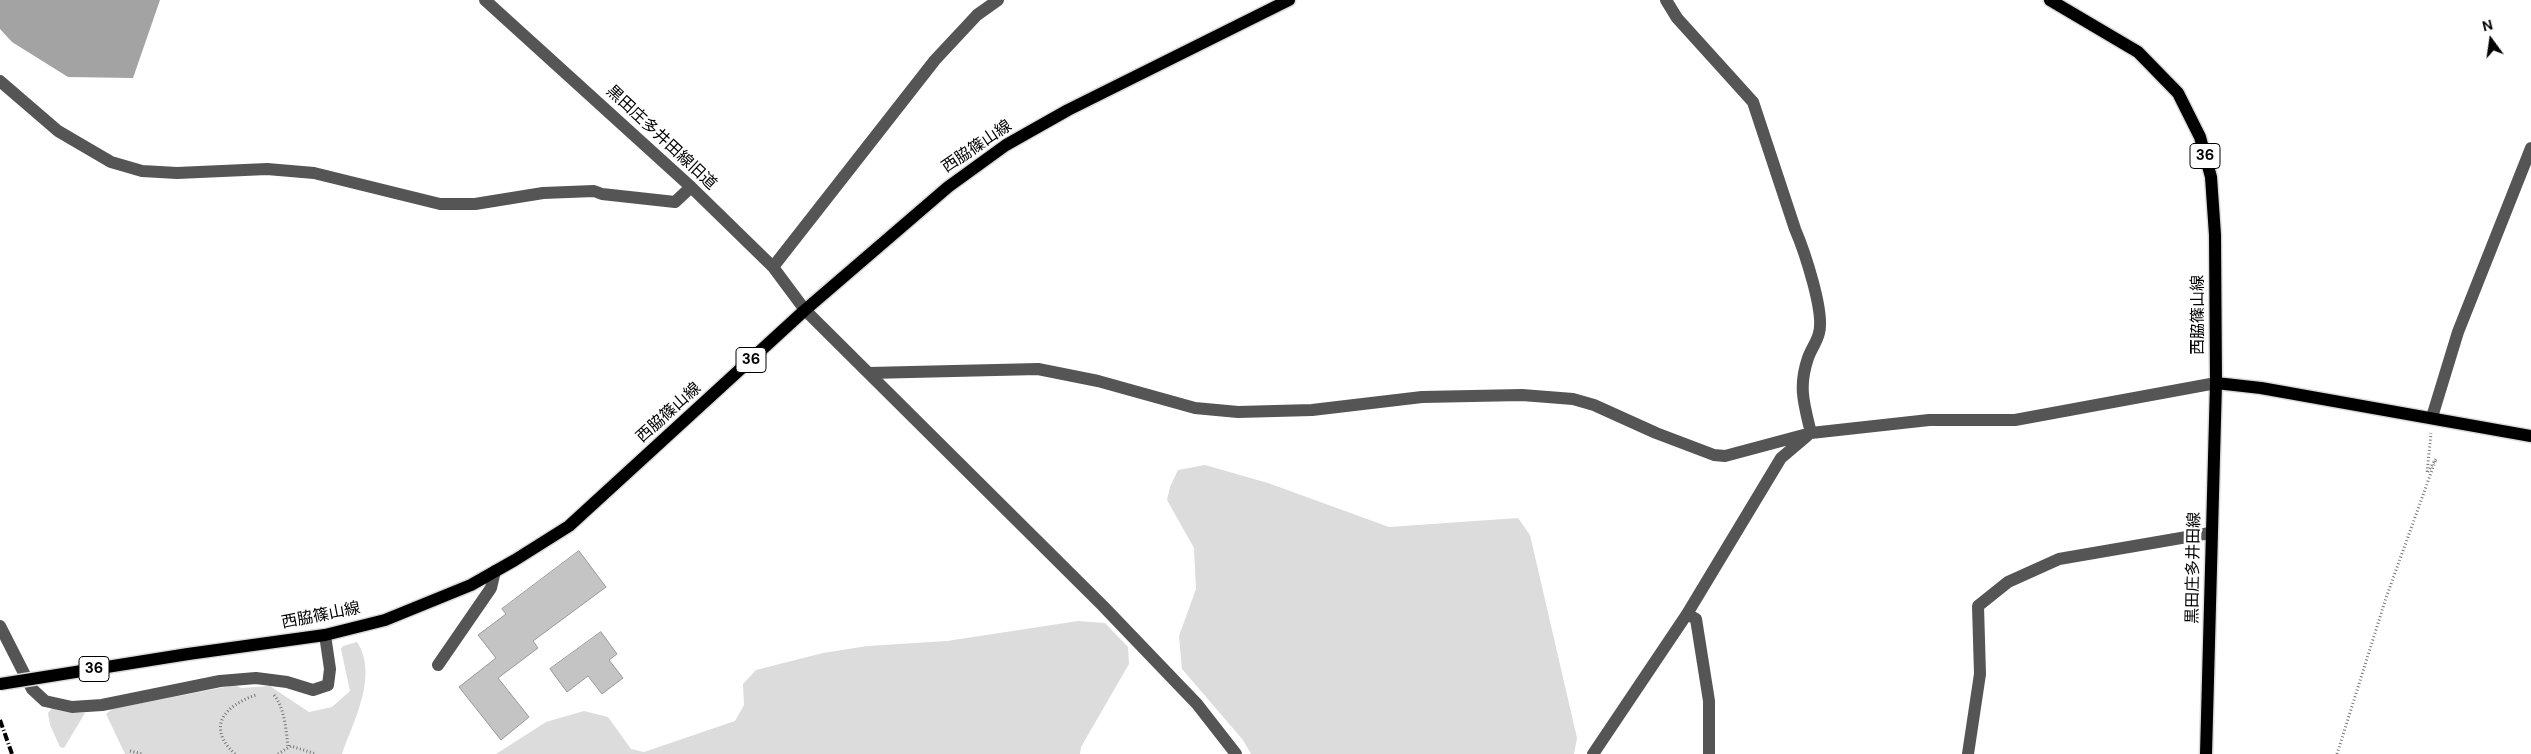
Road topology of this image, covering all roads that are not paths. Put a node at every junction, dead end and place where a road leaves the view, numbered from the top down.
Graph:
1 (485, 0) edge
2 (998, 0) edge
3 (1289, 0) edge
4 (1666, 0) edge
5 (2050, 0) edge
6 (0, 81) edge
7 (2531, 148) edge
8 (691, 187) junction
9 (772, 268) junction
10 (805, 310) junction
11 (869, 373) junction
12 (2216, 383) junction
13 (2432, 417) junction
14 (1810, 433) junction
15 (2531, 436) edge
16 (2210, 533) junction
17 (495, 571) junction
18 (1687, 614) junction
19 (0, 626) edge
20 (325, 635) junction
21 (438, 665) dead end
22 (0, 684) edge
23 (1236, 754) edge
24 (1594, 754) edge
25 (1709, 754) edge
26 (1968, 754) edge
27 (2206, 754) edge

1 - 8 street, 黒田庄多井田線旧道
2 - 9 street
3 - 10 main road, 西脇篠山線 / 36
4 - 14 street
5 - 12 main road, 西脇篠山線 / 36
6 - 8 street
7 - 13 street
8 - 9 street, 黒田庄多井田線旧道
9 - 10 street, 黒田庄多井田線旧道
10 - 11 street, 黒田庄多井田線旧道
10 - 17 main road, 西脇篠山線 / 36
11 - 14 street
11 - 23 street, 黒田庄多井田線旧道
12 - 13 main road
12 - 14 street
12 - 16 main road, 黒田庄多井田線
13 - 15 main road
14 - 18 street
16 - 26 street
16 - 27 main road, 黒田庄多井田線
17 - 20 main road, 西脇篠山線 / 36
17 - 21 street
18 - 24 street
18 - 25 street
19 - 20 street
20 - 22 main road, 西脇篠山線 / 36, bridge

